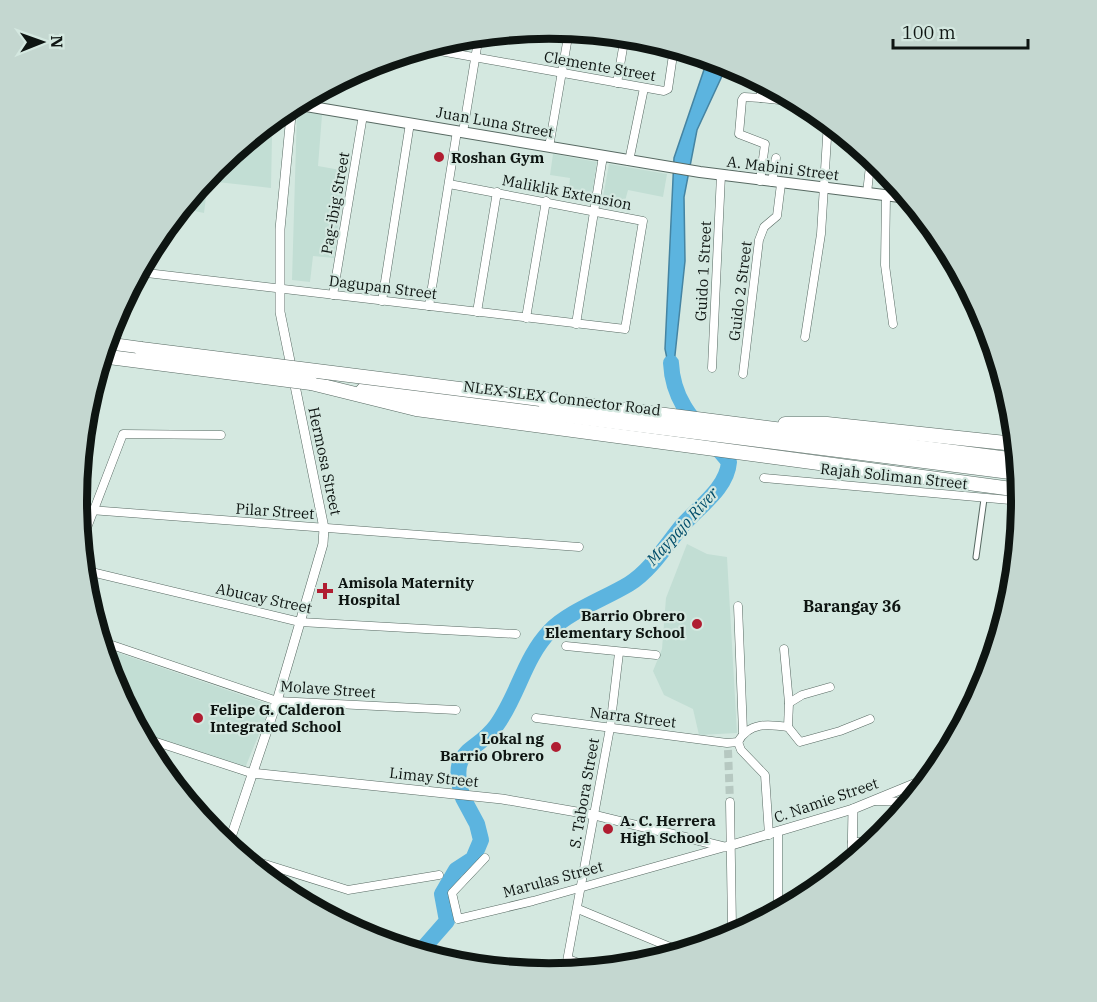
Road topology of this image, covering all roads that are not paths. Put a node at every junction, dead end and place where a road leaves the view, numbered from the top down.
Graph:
1 (567, 40) edge
2 (477, 45) edge
3 (623, 45) edge
4 (443, 52) edge
5 (673, 56) edge
6 (475, 57) junction
7 (561, 73) junction
8 (617, 83) junction
9 (644, 88) junction
10 (761, 91) edge
11 (761, 98) junction
12 (777, 100) edge
13 (309, 106) edge
14 (363, 115) junction
15 (292, 117) edge
16 (410, 123) junction
17 (460, 131) junction
18 (827, 132) edge
19 (549, 147) junction
20 (603, 156) junction
21 (776, 158) dead end
22 (629, 161) junction
23 (870, 169) edge
24 (690, 170) joint
25 (721, 175) junction
26 (760, 180) junction
27 (777, 183) junction
28 (449, 184) junction
29 (823, 188) junction
30 (497, 192) junction
31 (867, 193) junction
32 (886, 195) junction
33 (896, 196) edge
34 (546, 201) junction
35 (594, 211) junction
36 (146, 273) edge
37 (279, 289) junction
38 (333, 295) junction
39 (382, 301) junction
40 (429, 306) junction
41 (477, 312) junction
42 (526, 318) junction
43 (576, 324) junction
44 (893, 324) dead end
45 (626, 329) joint
46 (805, 338) dead end
47 (114, 345) edge
48 (109, 357) edge
49 (712, 368) dead end
50 (743, 374) dead end
51 (311, 383) junction
52 (747, 426) junction
53 (221, 435) dead end
54 (1007, 443) edge
55 (1009, 459) edge
56 (1010, 472) edge
57 (764, 478) dead end
58 (1011, 489) edge
59 (984, 499) junction
60 (1011, 500) edge
61 (87, 511) edge
62 (93, 512) junction
63 (87, 528) edge
64 (324, 528) junction
65 (579, 547) dead end
66 (976, 557) dead end
67 (92, 572) edge
68 (738, 606) dead end
69 (300, 622) junction
70 (516, 634) dead end
71 (109, 644) edge
72 (566, 646) dead end
73 (784, 649) dead end
74 (619, 653) junction
75 (656, 655) dead end
76 (830, 687) dead end
77 (277, 700) junction
78 (789, 703) junction
79 (456, 710) dead end
80 (536, 718) dead end
81 (870, 719) dead end
82 (788, 727) junction
83 (610, 728) junction
84 (743, 732) junction
85 (154, 741) edge
86 (738, 741) junction
87 (251, 773) junction
88 (913, 784) edge
89 (873, 801) junction
90 (730, 802) tunnel mouth
91 (899, 802) edge
92 (852, 809) junction
93 (594, 815) junction
94 (773, 833) junction
95 (231, 836) edge
96 (852, 842) junction
97 (860, 842) edge
98 (727, 847) junction
99 (852, 849) edge
100 (486, 858) dead end
101 (261, 863) edge
102 (439, 875) dead end
103 (581, 887) junction
104 (777, 902) edge
105 (578, 909) junction
106 (732, 925) edge
107 (669, 947) edge
108 (568, 959) junction
109 (567, 962) edge
110 (576, 962) edge

1 - 7 street
2 - 6 street
3 - 8 street
4 - 6 street, Clemente Street
5 - 9 street, Clemente Street
6 - 7 street, Clemente Street
6 - 17 street
7 - 8 street, Clemente Street
7 - 19 street
8 - 9 street, Clemente Street
9 - 22 street
10 - 11 street
11 - 12 street
11 - 26 street
13 - 14 main road, Juan Luna Street
14 - 16 main road, Juan Luna Street
14 - 38 street, Pag-ibig Street
15 - 37 street, Hermosa Street
16 - 17 main road, Juan Luna Street
16 - 39 street
17 - 19 main road, Juan Luna Street
17 - 28 street
18 - 29 street
19 - 20 main road, Juan Luna Street
20 - 22 main road, Juan Luna Street
20 - 35 street
21 - 27 street, Guido 2 Street
22 - 24 main road, Juan Luna Street
23 - 31 street
24 - 25 main road, A. Mabini Street
25 - 26 main road, A. Mabini Street
25 - 49 street, Guido 1 Street
26 - 27 main road, A. Mabini Street
27 - 29 main road, A. Mabini Street
27 - 50 street, Guido 2 Street
28 - 30 street, Maliklik Extension
28 - 40 street
29 - 31 main road, A. Mabini Street
29 - 46 street
30 - 34 street, Maliklik Extension
30 - 41 street
31 - 32 main road, A. Mabini Street
32 - 33 main road, A. Mabini Street
32 - 44 street
34 - 35 street, Maliklik Extension
34 - 42 street
35 - 43 street
35 - 45 street, Maliklik Extension
36 - 37 street, Dagupan Street
37 - 38 street, Dagupan Street
37 - 64 street, Hermosa Street
38 - 39 street, Dagupan Street
39 - 40 street, Dagupan Street
40 - 41 street, Dagupan Street
41 - 42 street, Dagupan Street
42 - 43 street, Dagupan Street
43 - 45 street, Dagupan Street
47 - 52 highway, NLEX-SLEX Connector Road, bridge
48 - 51 highway, NLEX-SLEX Connector Road, bridge
51 - 56 highway, NLEX-SLEX Connector Road
51 - 58 highway
52 - 54 highway
52 - 55 highway, NLEX-SLEX Connector Road
53 - 62 street
57 - 59 street, Rajah Soliman Street
59 - 60 street, Rajah Soliman Street
59 - 66 street
61 - 62 street, Pilar Street
62 - 63 street
62 - 64 street, Pilar Street
64 - 65 street, Pilar Street
64 - 69 street, Hermosa Street
67 - 69 street, Abucay Street
68 - 84 street
69 - 70 street, Abucay Street
69 - 77 street, Hermosa Street
71 - 77 street, Molave Street
72 - 74 street
73 - 78 street
74 - 75 street
74 - 83 street, S. Tabora Street
76 - 78 street
77 - 79 street, Molave Street
77 - 87 street, Hermosa Street
78 - 82 street
80 - 83 street, Narra Street
81 - 82 street
82 - 84 street
83 - 86 street, Narra Street
83 - 93 street, S. Tabora Street
84 - 86 street
85 - 87 street, Limay Street
86 - 94 street
87 - 93 street, Limay Street
87 - 95 street, Hermosa Street
88 - 89 street, C. Namie Street
89 - 91 street
89 - 92 street, C. Namie Street
90 - 98 street
92 - 94 street, C. Namie Street
92 - 96 street
93 - 98 street, Limay Street
93 - 103 street, S. Tabora Street
94 - 98 street, C. Namie Street
94 - 104 street
96 - 97 street
96 - 99 street
98 - 103 street, Marulas Street
98 - 106 street
100 - 103 street, Marulas Street
101 - 102 street
103 - 105 street, S. Tabora Street
105 - 107 street
105 - 108 street, S. Tabora Street
108 - 109 street, S. Tabora Street
108 - 110 street

